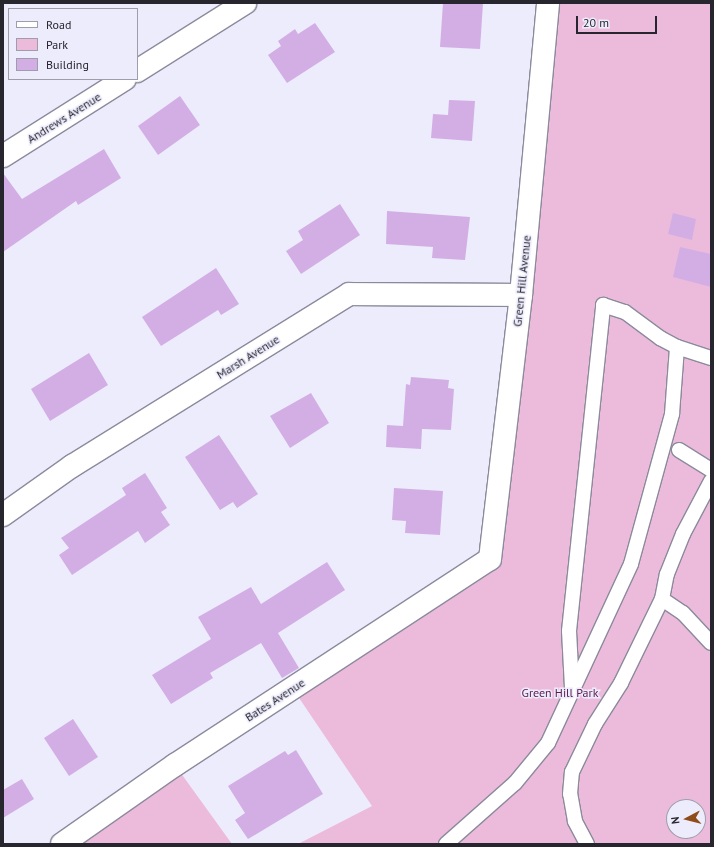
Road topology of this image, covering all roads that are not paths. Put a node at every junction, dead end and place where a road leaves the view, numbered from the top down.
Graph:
1 (245, 3) edge
2 (548, 3) edge
3 (138, 70) edge
4 (123, 80) edge
5 (3, 156) edge
6 (522, 295) junction
7 (677, 347) junction
8 (711, 358) edge
9 (679, 450) dead end
10 (711, 470) edge
11 (711, 481) edge
12 (3, 515) edge
13 (490, 559) joint
14 (662, 599) junction
15 (711, 643) edge
16 (572, 690) junction
17 (62, 844) edge
18 (446, 844) edge
19 (587, 844) edge

1 - 3 street
2 - 6 street, Green Hill Avenue
4 - 5 street, Andrews Avenue
6 - 12 street, Marsh Avenue
6 - 13 street, Green Hill Avenue
7 - 8 lane
7 - 16 lane
7 - 16 lane
9 - 10 lane
11 - 14 lane
13 - 17 street, Bates Avenue
14 - 15 lane
14 - 19 lane
16 - 18 lane

